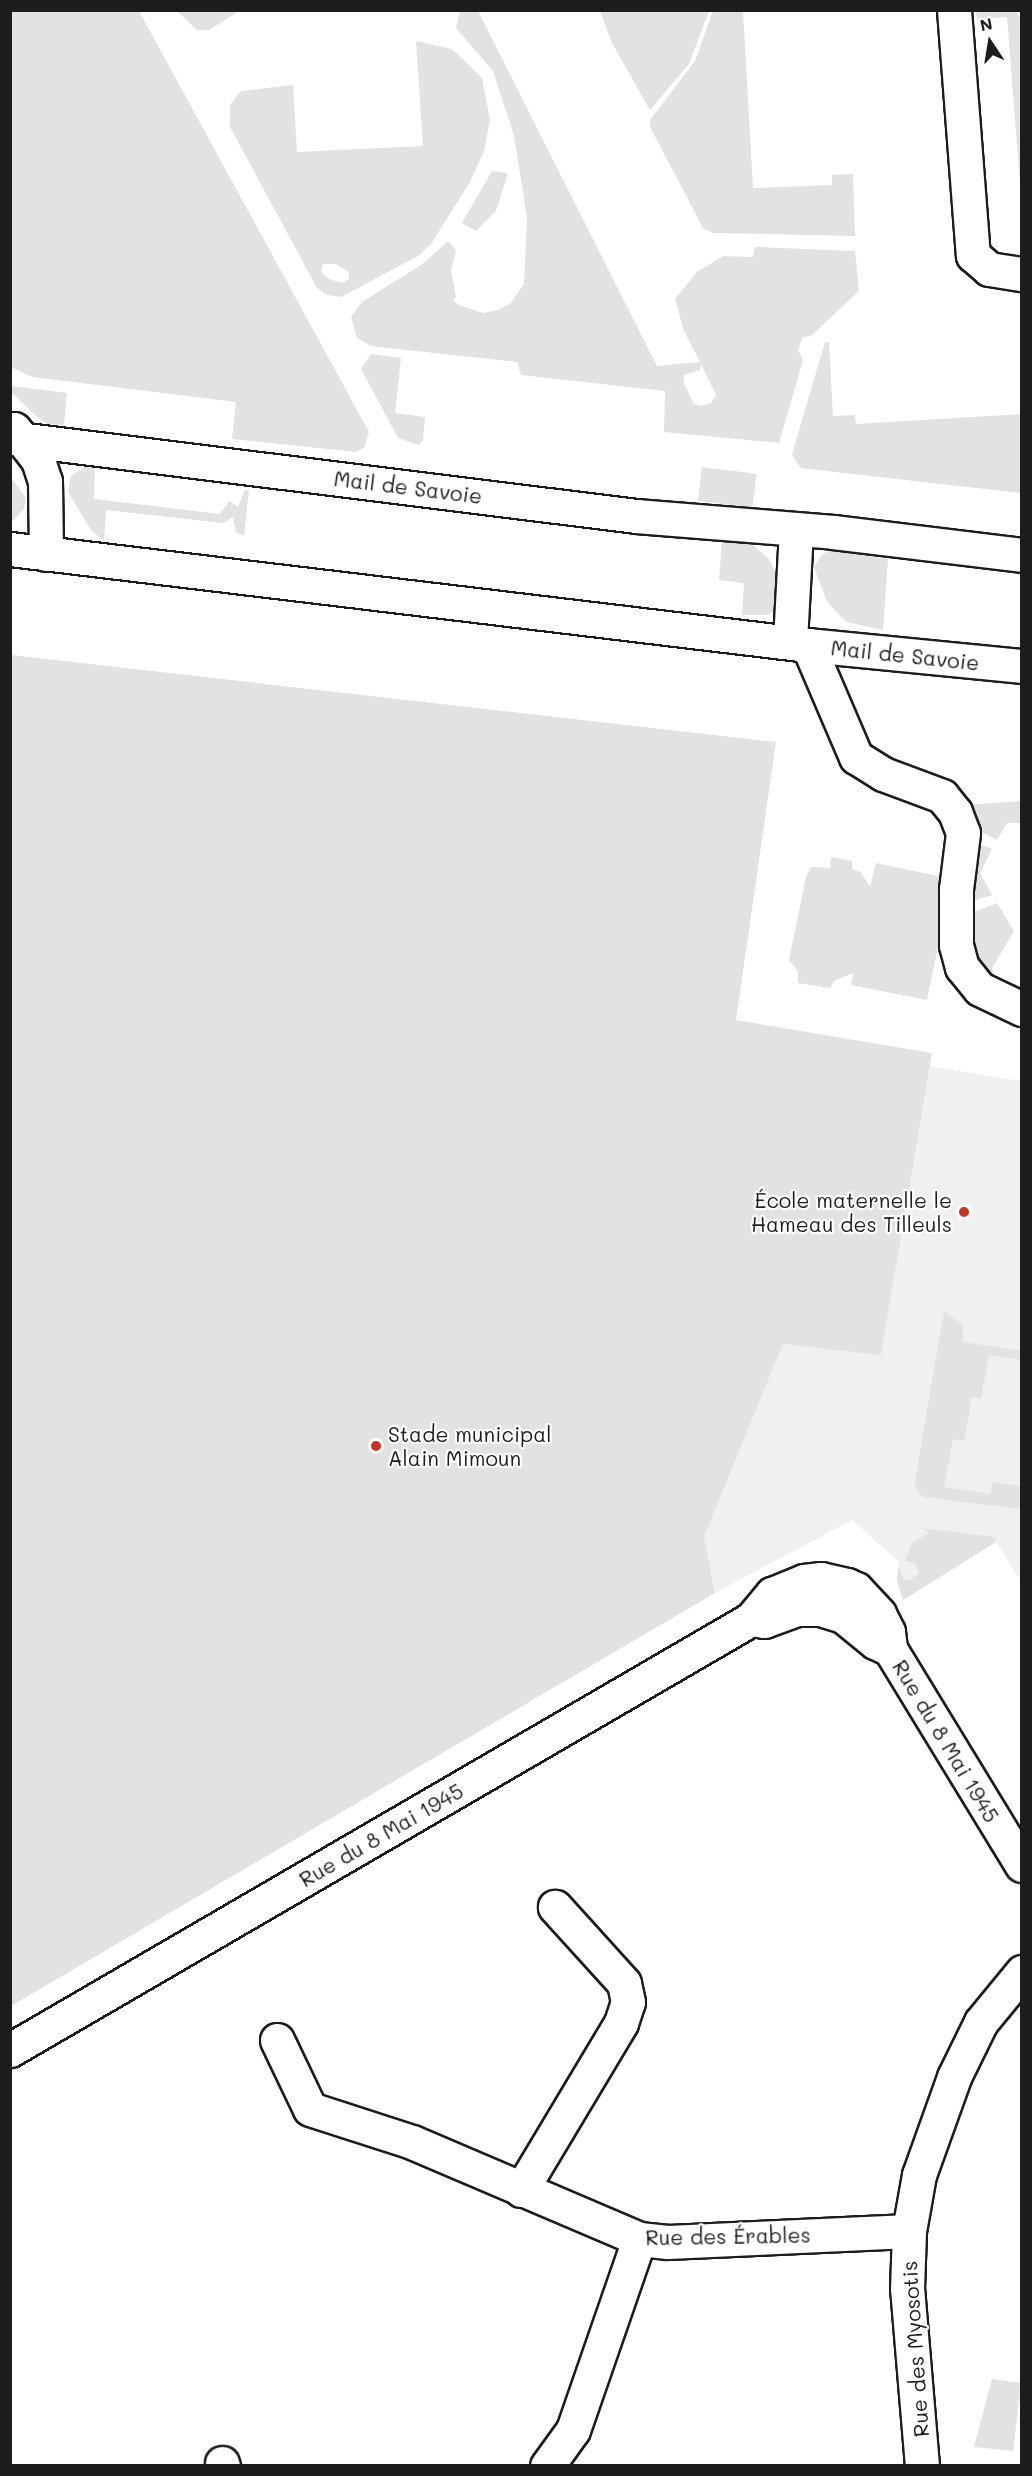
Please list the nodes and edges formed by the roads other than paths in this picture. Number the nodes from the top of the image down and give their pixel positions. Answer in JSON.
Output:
{"nodes":[{"id":1,"x":954,"y":10,"type":"edge"},
{"id":2,"x":1022,"y":274,"type":"edge"},
{"id":3,"x":14,"y":433,"type":"edge"},
{"id":4,"x":796,"y":529,"type":"junction"},
{"id":5,"x":10,"y":549,"type":"edge"},
{"id":6,"x":46,"y":554,"type":"junction"},
{"id":7,"x":1022,"y":555,"type":"edge"},
{"id":8,"x":799,"y":643,"type":"junction"},
{"id":9,"x":1022,"y":666,"type":"edge"},
{"id":10,"x":1022,"y":1009,"type":"edge"},
{"id":11,"x":1022,"y":1865,"type":"edge"},
{"id":12,"x":555,"y":1907,"type":"dead end"},
{"id":13,"x":1022,"y":1971,"type":"edge"},
{"id":14,"x":278,"y":2040,"type":"dead end"},
{"id":15,"x":10,"y":2050,"type":"edge"},
{"id":16,"x":521,"y":2190,"type":"junction"},
{"id":17,"x":909,"y":2231,"type":"junction"},
{"id":18,"x":639,"y":2239,"type":"junction"},
{"id":19,"x":548,"y":2466,"type":"edge"},
{"id":20,"x":922,"y":2466,"type":"edge"}],
"edges":[{"from":1,"to":2,"type":"street"},
{"from":3,"to":4,"type":"street","name":"Mail de Savoie"},
{"from":3,"to":6,"type":"street","name":"Mail de Savoie"},
{"from":4,"to":7,"type":"street","name":"Mail de Savoie"},
{"from":4,"to":8,"type":"street"},
{"from":5,"to":6,"type":"street","name":"Mail de Savoie"},
{"from":6,"to":8,"type":"street","name":"Mail de Savoie"},
{"from":8,"to":9,"type":"street","name":"Mail de Savoie"},
{"from":8,"to":10,"type":"street"},
{"from":11,"to":15,"type":"street","name":"Rue du 8 Mai 1945"},
{"from":12,"to":16,"type":"street"},
{"from":13,"to":17,"type":"street","name":"Rue des Myosotis"},
{"from":14,"to":16,"type":"street","name":"Rue des Érables"},
{"from":16,"to":18,"type":"street","name":"Rue des Érables"},
{"from":17,"to":18,"type":"street","name":"Rue des Érables"},
{"from":17,"to":20,"type":"street","name":"Rue des Myosotis"},
{"from":18,"to":19,"type":"street"}]}
